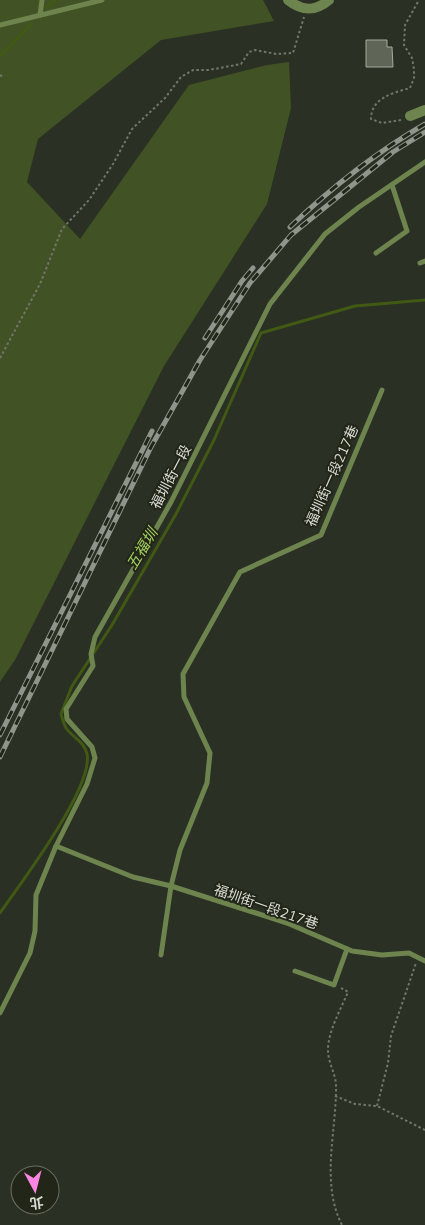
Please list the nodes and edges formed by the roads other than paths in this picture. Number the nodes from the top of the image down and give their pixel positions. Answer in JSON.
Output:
{"nodes":[{"id":1,"x":42,"y":0,"type":"edge"},
{"id":2,"x":102,"y":0,"type":"edge"},
{"id":3,"x":288,"y":0,"type":"edge"},
{"id":4,"x":329,"y":0,"type":"edge"},
{"id":5,"x":40,"y":15,"type":"junction"},
{"id":6,"x":0,"y":25,"type":"edge"},
{"id":7,"x":425,"y":110,"type":"edge"},
{"id":8,"x":410,"y":116,"type":"road end"},
{"id":9,"x":425,"y":162,"type":"edge"},
{"id":10,"x":392,"y":185,"type":"junction"},
{"id":11,"x":376,"y":253,"type":"dead end"},
{"id":12,"x":382,"y":390,"type":"dead end"},
{"id":13,"x":56,"y":846,"type":"junction"},
{"id":14,"x":171,"y":886,"type":"junction"},
{"id":15,"x":350,"y":950,"type":"junction"},
{"id":16,"x":161,"y":955,"type":"dead end"},
{"id":17,"x":425,"y":961,"type":"edge"},
{"id":18,"x":295,"y":971,"type":"dead end"},
{"id":19,"x":0,"y":1013,"type":"edge"}],
"edges":[{"from":1,"to":5,"type":"lane"},
{"from":2,"to":5,"type":"lane"},
{"from":3,"to":4,"type":"street"},
{"from":5,"to":6,"type":"lane"},
{"from":7,"to":8,"type":"street"},
{"from":9,"to":10,"type":"lane","name":"福圳街一段"},
{"from":10,"to":11,"type":"lane"},
{"from":10,"to":13,"type":"lane","name":"福圳街一段"},
{"from":12,"to":14,"type":"lane","name":"福圳街一段217巷"},
{"from":13,"to":14,"type":"lane","name":"福圳街一段217巷"},
{"from":13,"to":19,"type":"lane","name":"福圳街一段"},
{"from":14,"to":15,"type":"lane","name":"福圳街一段217巷"},
{"from":14,"to":16,"type":"lane","name":"福圳街一段217巷"},
{"from":15,"to":17,"type":"lane","name":"福圳街一段217巷"},
{"from":15,"to":18,"type":"lane"}]}
